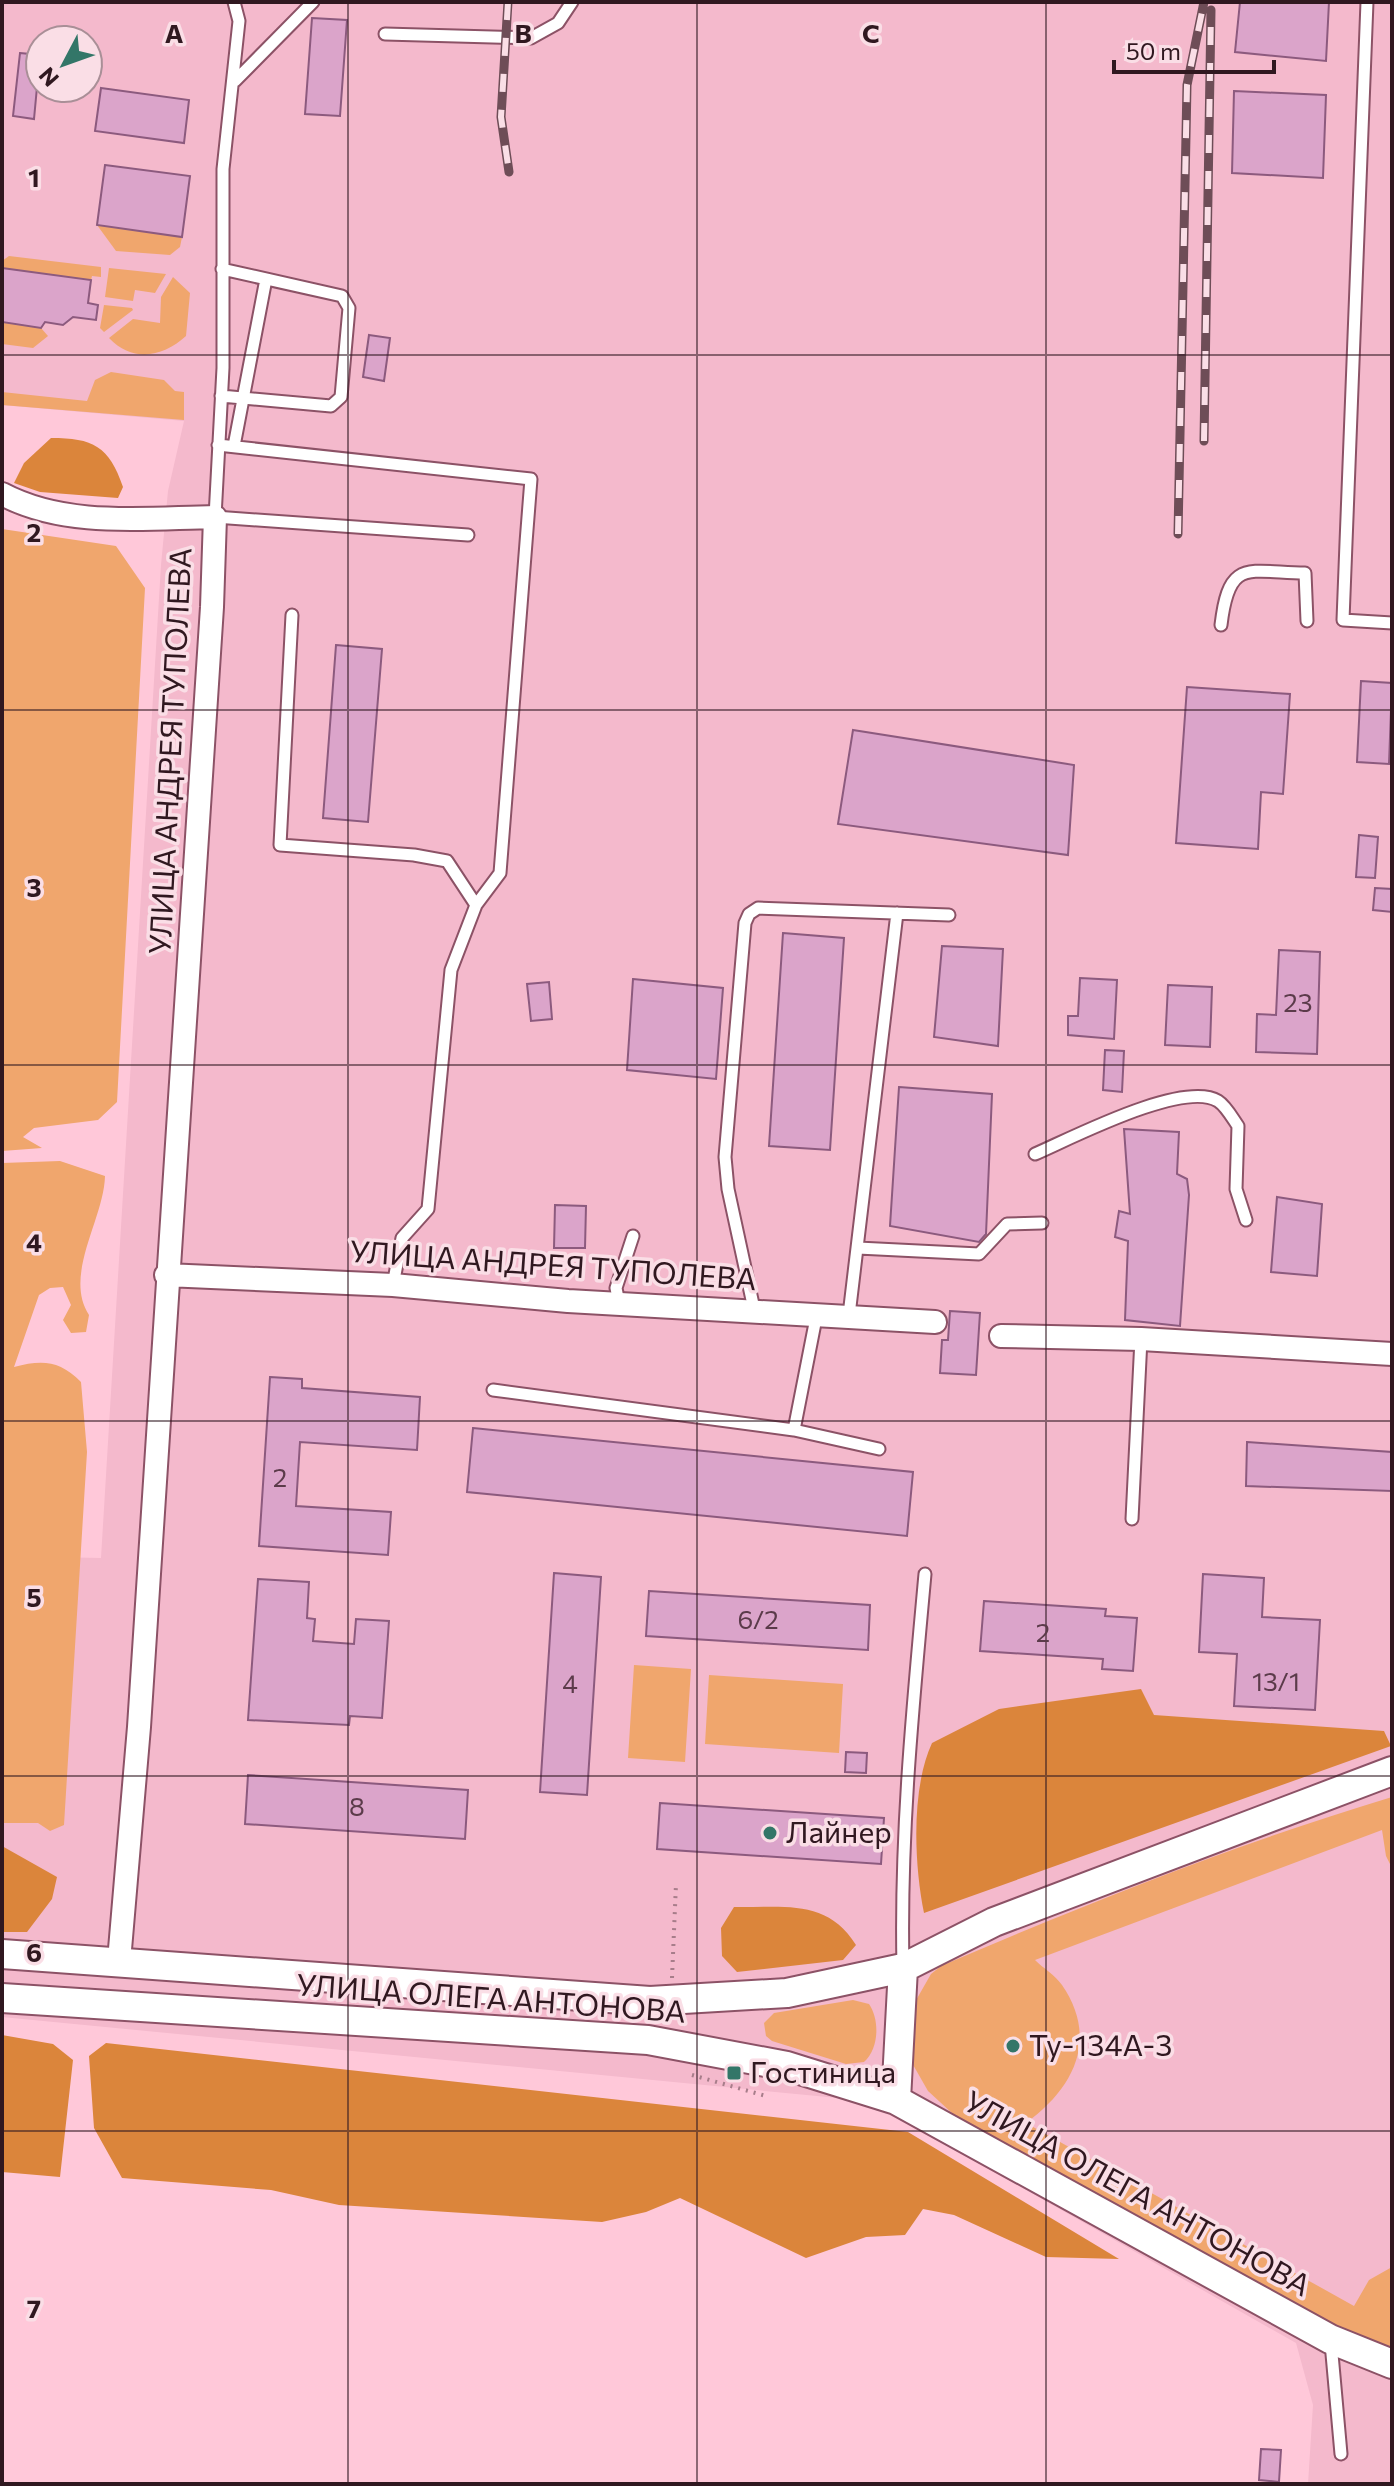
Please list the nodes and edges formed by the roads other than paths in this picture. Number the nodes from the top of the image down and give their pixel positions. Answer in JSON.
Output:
{"nodes":[{"id":1,"x":234,"y":2,"type":"edge"},
{"id":2,"x":313,"y":2,"type":"edge"},
{"id":3,"x":572,"y":2,"type":"edge"},
{"id":4,"x":1367,"y":2,"type":"edge"},
{"id":5,"x":385,"y":34,"type":"dead end"},
{"id":6,"x":234,"y":82,"type":"junction"},
{"id":7,"x":222,"y":269,"type":"junction"},
{"id":8,"x":266,"y":279,"type":"junction"},
{"id":9,"x":221,"y":396,"type":"junction"},
{"id":10,"x":243,"y":398,"type":"junction"},
{"id":11,"x":218,"y":445,"type":"junction"},
{"id":12,"x":234,"y":446,"type":"junction"},
{"id":13,"x":2,"y":494,"type":"edge"},
{"id":14,"x":215,"y":517,"type":"junction"},
{"id":15,"x":468,"y":535,"type":"dead end"},
{"id":16,"x":292,"y":615,"type":"dead end"},
{"id":17,"x":1307,"y":621,"type":"dead end"},
{"id":18,"x":1392,"y":623,"type":"edge"},
{"id":19,"x":1221,"y":625,"type":"dead end"},
{"id":20,"x":476,"y":905,"type":"junction"},
{"id":21,"x":897,"y":913,"type":"junction"},
{"id":22,"x":949,"y":915,"type":"dead end"},
{"id":23,"x":1035,"y":1154,"type":"dead end"},
{"id":24,"x":1246,"y":1220,"type":"dead end"},
{"id":25,"x":1042,"y":1223,"type":"dead end"},
{"id":26,"x":633,"y":1236,"type":"dead end"},
{"id":27,"x":858,"y":1248,"type":"junction"},
{"id":28,"x":166,"y":1275,"type":"junction"},
{"id":29,"x":393,"y":1285,"type":"junction"},
{"id":30,"x":619,"y":1303,"type":"junction"},
{"id":31,"x":754,"y":1309,"type":"junction"},
{"id":32,"x":817,"y":1313,"type":"junction"},
{"id":33,"x":849,"y":1315,"type":"junction"},
{"id":34,"x":935,"y":1322,"type":"dead end"},
{"id":35,"x":1001,"y":1336,"type":"dead end"},
{"id":36,"x":1141,"y":1339,"type":"junction"},
{"id":37,"x":1392,"y":1354,"type":"edge"},
{"id":38,"x":493,"y":1390,"type":"dead end"},
{"id":39,"x":794,"y":1430,"type":"junction"},
{"id":40,"x":879,"y":1449,"type":"dead end"},
{"id":41,"x":1132,"y":1519,"type":"dead end"},
{"id":42,"x":925,"y":1574,"type":"dead end"},
{"id":43,"x":1392,"y":1771,"type":"edge"},
{"id":44,"x":2,"y":1954,"type":"edge"},
{"id":45,"x":119,"y":1961,"type":"junction"},
{"id":46,"x":903,"y":1968,"type":"junction"},
{"id":47,"x":2,"y":1998,"type":"edge"},
{"id":48,"x":896,"y":2100,"type":"junction"},
{"id":49,"x":1330,"y":2339,"type":"junction"},
{"id":50,"x":1392,"y":2364,"type":"edge"},
{"id":51,"x":1341,"y":2454,"type":"dead end"}],
"edges":[{"from":1,"to":6,"type":"lane"},
{"from":2,"to":6,"type":"lane"},
{"from":3,"to":5,"type":"lane"},
{"from":4,"to":18,"type":"lane"},
{"from":6,"to":7,"type":"lane"},
{"from":7,"to":8,"type":"lane"},
{"from":7,"to":9,"type":"lane"},
{"from":8,"to":10,"type":"lane"},
{"from":8,"to":10,"type":"lane"},
{"from":9,"to":10,"type":"lane"},
{"from":9,"to":11,"type":"lane"},
{"from":10,"to":12,"type":"lane"},
{"from":11,"to":12,"type":"lane"},
{"from":11,"to":14,"type":"lane"},
{"from":12,"to":20,"type":"lane"},
{"from":13,"to":14,"type":"street"},
{"from":14,"to":15,"type":"lane"},
{"from":14,"to":28,"type":"street","name":"УЛИЦА АНДРЕЯ ТУПОЛЕВА"},
{"from":16,"to":20,"type":"lane"},
{"from":17,"to":19,"type":"lane"},
{"from":20,"to":29,"type":"lane"},
{"from":21,"to":22,"type":"lane"},
{"from":21,"to":27,"type":"lane"},
{"from":21,"to":31,"type":"lane"},
{"from":23,"to":24,"type":"lane"},
{"from":25,"to":27,"type":"lane"},
{"from":26,"to":30,"type":"lane"},
{"from":27,"to":33,"type":"lane"},
{"from":28,"to":29,"type":"street","name":"УЛИЦА АНДРЕЯ ТУПОЛЕВА"},
{"from":28,"to":45,"type":"street","name":"УЛИЦА АНДРЕЯ ТУПОЛЕВА"},
{"from":29,"to":30,"type":"street","name":"УЛИЦА АНДРЕЯ ТУПОЛЕВА"},
{"from":30,"to":31,"type":"street","name":"УЛИЦА АНДРЕЯ ТУПОЛЕВА"},
{"from":31,"to":32,"type":"street","name":"УЛИЦА АНДРЕЯ ТУПОЛЕВА"},
{"from":32,"to":33,"type":"street","name":"УЛИЦА АНДРЕЯ ТУПОЛЕВА"},
{"from":32,"to":39,"type":"lane"},
{"from":33,"to":34,"type":"street","name":"УЛИЦА АНДРЕЯ ТУПОЛЕВА"},
{"from":35,"to":36,"type":"street"},
{"from":36,"to":37,"type":"street"},
{"from":36,"to":41,"type":"lane"},
{"from":38,"to":39,"type":"lane"},
{"from":39,"to":40,"type":"lane"},
{"from":42,"to":46,"type":"lane"},
{"from":43,"to":46,"type":"street","name":"УЛИЦА ОЛЕГА АНТОНОВА"},
{"from":44,"to":45,"type":"street","name":"УЛИЦА ОЛЕГА АНТОНОВА"},
{"from":45,"to":46,"type":"street","name":"УЛИЦА ОЛЕГА АНТОНОВА"},
{"from":46,"to":48,"type":"street"},
{"from":47,"to":48,"type":"street","name":"УЛИЦА ОЛЕГА АНТОНОВА"},
{"from":48,"to":49,"type":"street","name":"УЛИЦА ОЛЕГА АНТОНОВА"},
{"from":49,"to":50,"type":"street","name":"УЛИЦА ОЛЕГА АНТОНОВА"},
{"from":49,"to":51,"type":"lane"}]}
